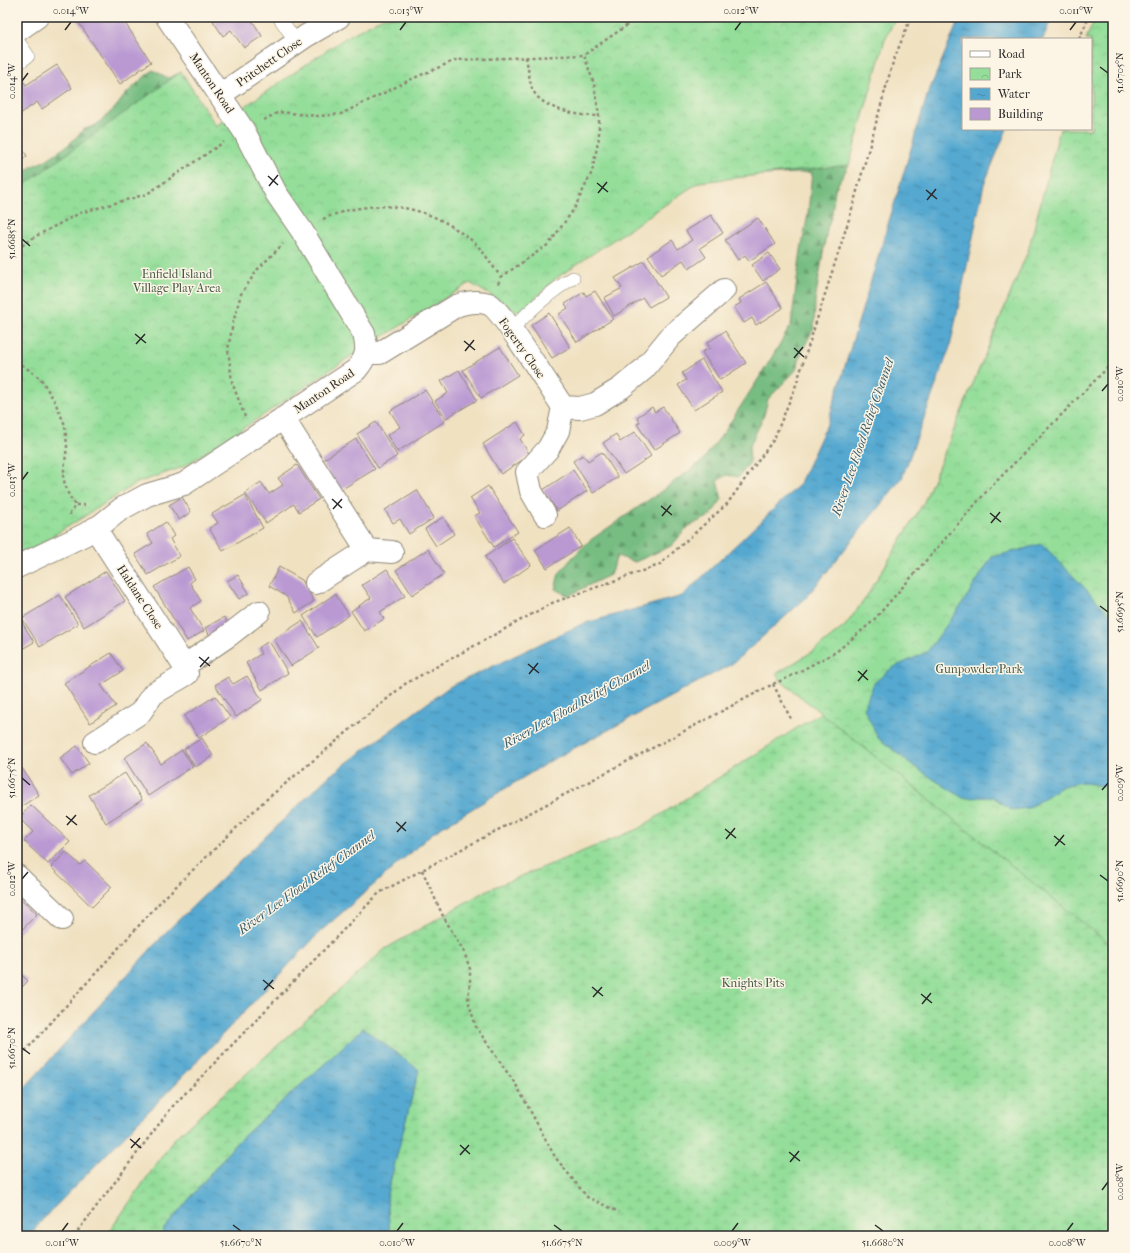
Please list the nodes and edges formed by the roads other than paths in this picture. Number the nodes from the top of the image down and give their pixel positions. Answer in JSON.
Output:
{"nodes":[{"id":1,"x":38,"y":17,"type":"edge"},
{"id":2,"x":167,"y":17,"type":"edge"},
{"id":3,"x":279,"y":17,"type":"edge"},
{"id":4,"x":339,"y":17,"type":"edge"},
{"id":5,"x":17,"y":31,"type":"edge"},
{"id":6,"x":17,"y":40,"type":"edge"},
{"id":7,"x":297,"y":42,"type":"junction"},
{"id":8,"x":17,"y":64,"type":"edge"},
{"id":9,"x":220,"y":96,"type":"junction"},
{"id":10,"x":573,"y":278,"type":"dead end"},
{"id":11,"x":724,"y":290,"type":"dead end"},
{"id":12,"x":511,"y":330,"type":"junction"},
{"id":13,"x":366,"y":353,"type":"junction"},
{"id":14,"x":563,"y":407,"type":"junction"},
{"id":15,"x":283,"y":418,"type":"junction"},
{"id":16,"x":545,"y":515,"type":"dead end"},
{"id":17,"x":95,"y":528,"type":"junction"},
{"id":18,"x":367,"y":550,"type":"junction"},
{"id":19,"x":392,"y":552,"type":"dead end"},
{"id":20,"x":17,"y":567,"type":"edge"},
{"id":21,"x":316,"y":583,"type":"dead end"},
{"id":22,"x":259,"y":612,"type":"dead end"},
{"id":23,"x":184,"y":666,"type":"junction"},
{"id":24,"x":95,"y":742,"type":"dead end"},
{"id":25,"x":17,"y":876,"type":"edge"},
{"id":26,"x":62,"y":919,"type":"dead end"}],
"edges":[{"from":1,"to":5,"type":"street"},
{"from":2,"to":9,"type":"street","name":"Manton Road"},
{"from":3,"to":7,"type":"lane"},
{"from":4,"to":7,"type":"street","name":"Pritchett Close"},
{"from":6,"to":8,"type":"lane"},
{"from":7,"to":9,"type":"street","name":"Pritchett Close"},
{"from":9,"to":13,"type":"street","name":"Manton Road"},
{"from":10,"to":12,"type":"lane"},
{"from":11,"to":14,"type":"street"},
{"from":12,"to":13,"type":"street","name":"Fogerty Close"},
{"from":12,"to":14,"type":"street","name":"Fogerty Close"},
{"from":13,"to":15,"type":"street","name":"Manton Road"},
{"from":14,"to":16,"type":"street"},
{"from":15,"to":17,"type":"street","name":"Manton Road"},
{"from":15,"to":18,"type":"street"},
{"from":17,"to":20,"type":"street","name":"Manton Road"},
{"from":17,"to":23,"type":"street","name":"Haldane Close"},
{"from":18,"to":19,"type":"street"},
{"from":18,"to":21,"type":"street"},
{"from":22,"to":23,"type":"street"},
{"from":23,"to":24,"type":"street"},
{"from":25,"to":26,"type":"street"}]}
